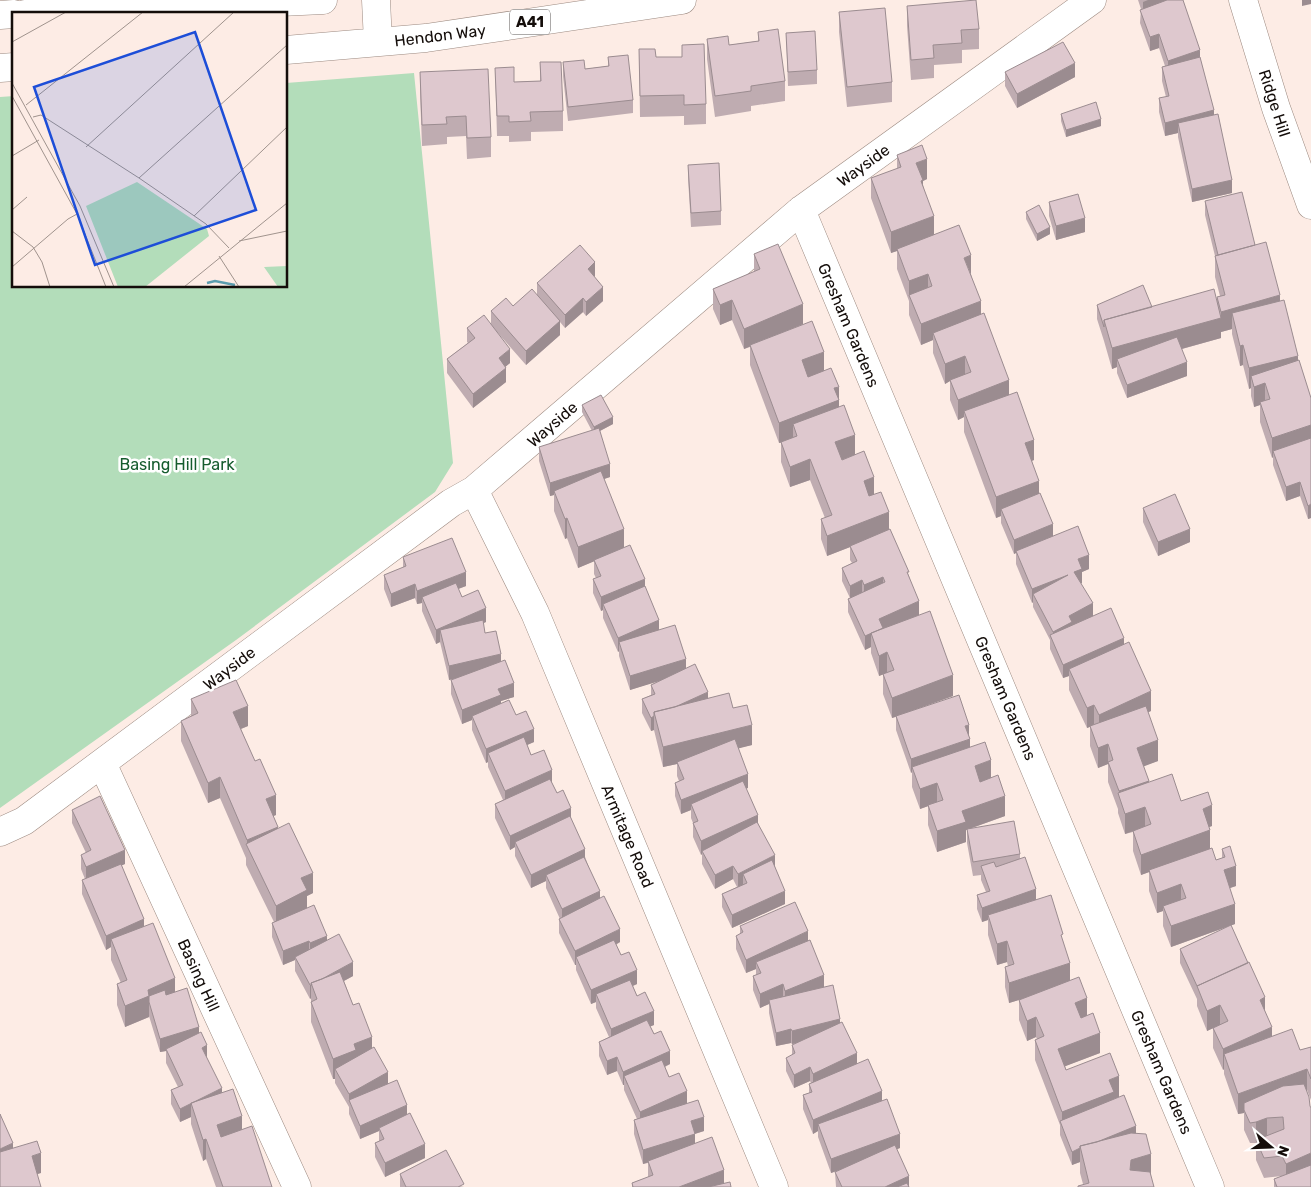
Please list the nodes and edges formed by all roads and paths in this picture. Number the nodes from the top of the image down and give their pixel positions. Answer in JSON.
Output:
{"nodes":[{"id":1,"x":323,"y":0,"type":"edge"},
{"id":2,"x":376,"y":0,"type":"edge"},
{"id":3,"x":682,"y":0,"type":"edge"},
{"id":4,"x":1092,"y":0,"type":"edge"},
{"id":5,"x":1243,"y":0,"type":"edge"},
{"id":6,"x":68,"y":12,"type":"edge"},
{"id":7,"x":378,"y":42,"type":"junction"},
{"id":8,"x":288,"y":50,"type":"edge"},
{"id":9,"x":1311,"y":205,"type":"edge"},
{"id":10,"x":801,"y":210,"type":"junction"},
{"id":11,"x":474,"y":490,"type":"junction"},
{"id":12,"x":102,"y":763,"type":"junction"},
{"id":13,"x":0,"y":832,"type":"edge"},
{"id":14,"x":297,"y":1187,"type":"edge"},
{"id":15,"x":774,"y":1187,"type":"edge"},
{"id":16,"x":1210,"y":1187,"type":"edge"}],
"edges":[{"from":1,"to":6,"type":"main road"},
{"from":2,"to":7,"type":"main road"},
{"from":3,"to":7,"type":"main road","name":"Hendon Way","number":"A41"},
{"from":4,"to":10,"type":"main road","name":"Wayside"},
{"from":5,"to":9,"type":"main road","name":"Ridge Hill"},
{"from":7,"to":8,"type":"main road","name":"Hendon Way","number":"A41"},
{"from":10,"to":11,"type":"main road","name":"Wayside"},
{"from":10,"to":16,"type":"main road","name":"Gresham Gardens"},
{"from":11,"to":12,"type":"main road","name":"Wayside"},
{"from":11,"to":15,"type":"main road","name":"Armitage Road"},
{"from":12,"to":13,"type":"main road","name":"Wayside"},
{"from":12,"to":14,"type":"main road","name":"Basing Hill"}]}
